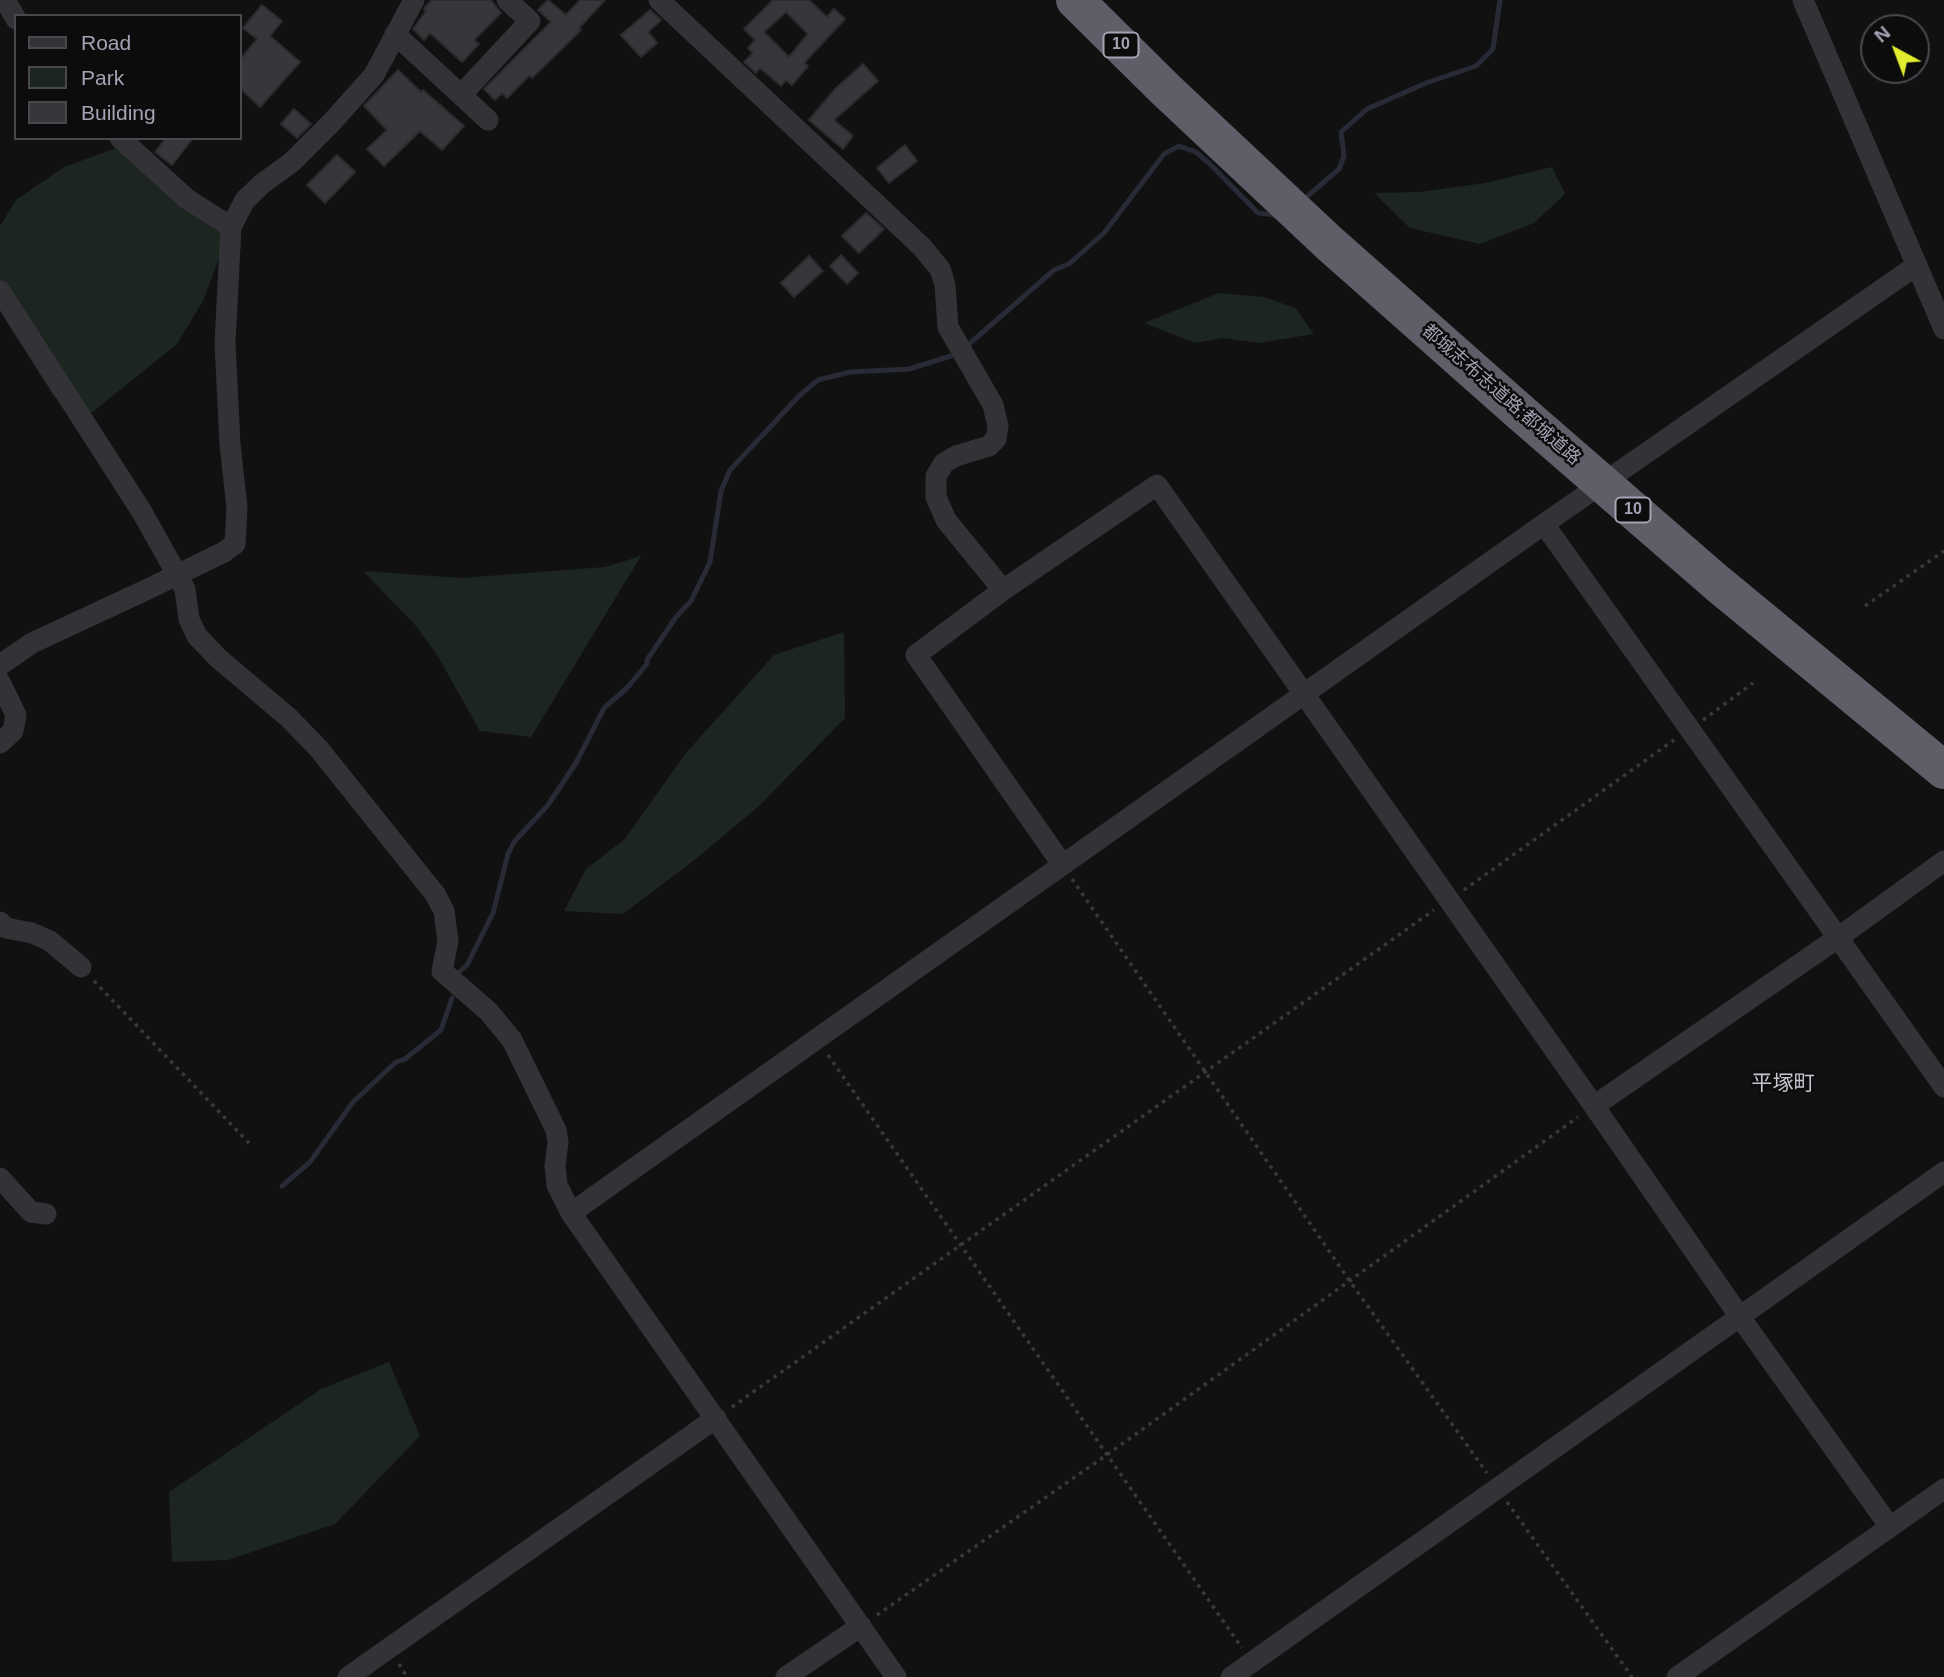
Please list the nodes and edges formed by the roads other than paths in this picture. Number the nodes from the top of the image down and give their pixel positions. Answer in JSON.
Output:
{"nodes":[{"id":1,"x":5,"y":0,"type":"edge"},
{"id":2,"x":507,"y":0,"type":"edge"},
{"id":3,"x":659,"y":0,"type":"edge"},
{"id":4,"x":1075,"y":0,"type":"edge"},
{"id":5,"x":1803,"y":0,"type":"edge"},
{"id":6,"x":413,"y":1,"type":"edge"},
{"id":7,"x":14,"y":16,"type":"edge"},
{"id":8,"x":395,"y":34,"type":"junction"},
{"id":9,"x":461,"y":95,"type":"junction"},
{"id":10,"x":488,"y":120,"type":"dead end"},
{"id":11,"x":122,"y":140,"type":"edge"},
{"id":12,"x":231,"y":227,"type":"junction"},
{"id":13,"x":1917,"y":265,"type":"junction"},
{"id":14,"x":0,"y":291,"type":"edge"},
{"id":15,"x":1944,"y":329,"type":"edge"},
{"id":16,"x":1544,"y":524,"type":"junction"},
{"id":17,"x":177,"y":574,"type":"junction"},
{"id":18,"x":1003,"y":590,"type":"junction"},
{"id":19,"x":0,"y":665,"type":"edge"},
{"id":20,"x":0,"y":682,"type":"edge"},
{"id":21,"x":1303,"y":693,"type":"junction"},
{"id":22,"x":0,"y":743,"type":"edge"},
{"id":23,"x":1944,"y":770,"type":"edge"},
{"id":24,"x":1944,"y":861,"type":"edge"},
{"id":25,"x":1062,"y":864,"type":"junction"},
{"id":26,"x":0,"y":922,"type":"edge"},
{"id":27,"x":1839,"y":937,"type":"junction"},
{"id":28,"x":81,"y":967,"type":"road end"},
{"id":29,"x":1944,"y":1087,"type":"edge"},
{"id":30,"x":1594,"y":1106,"type":"junction"},
{"id":31,"x":1944,"y":1172,"type":"edge"},
{"id":32,"x":0,"y":1178,"type":"edge"},
{"id":33,"x":571,"y":1213,"type":"junction"},
{"id":34,"x":46,"y":1214,"type":"dead end"},
{"id":35,"x":1740,"y":1317,"type":"junction"},
{"id":36,"x":716,"y":1418,"type":"junction"},
{"id":37,"x":1944,"y":1489,"type":"edge"},
{"id":38,"x":1890,"y":1527,"type":"junction"},
{"id":39,"x":861,"y":1626,"type":"junction"},
{"id":40,"x":1258,"y":1666,"type":"edge"},
{"id":41,"x":348,"y":1677,"type":"edge"},
{"id":42,"x":786,"y":1677,"type":"edge"},
{"id":43,"x":897,"y":1677,"type":"edge"},
{"id":44,"x":1231,"y":1677,"type":"edge"},
{"id":45,"x":1677,"y":1677,"type":"edge"}],
"edges":[{"from":1,"to":7,"type":"street"},
{"from":2,"to":9,"type":"street"},
{"from":3,"to":18,"type":"street"},
{"from":4,"to":23,"type":"highway","name":"都城志布志道路;都城道路","number":"10"},
{"from":5,"to":13,"type":"street"},
{"from":6,"to":8,"type":"street"},
{"from":8,"to":9,"type":"street"},
{"from":8,"to":12,"type":"street"},
{"from":9,"to":10,"type":"street"},
{"from":11,"to":12,"type":"street"},
{"from":12,"to":17,"type":"street"},
{"from":13,"to":15,"type":"street"},
{"from":13,"to":16,"type":"street"},
{"from":14,"to":17,"type":"street"},
{"from":16,"to":21,"type":"street"},
{"from":16,"to":27,"type":"street"},
{"from":17,"to":19,"type":"street"},
{"from":17,"to":33,"type":"street"},
{"from":18,"to":21,"type":"street"},
{"from":18,"to":25,"type":"street"},
{"from":20,"to":22,"type":"street"},
{"from":21,"to":25,"type":"street"},
{"from":21,"to":30,"type":"street"},
{"from":24,"to":27,"type":"street"},
{"from":25,"to":33,"type":"street"},
{"from":26,"to":28,"type":"street"},
{"from":27,"to":29,"type":"street"},
{"from":27,"to":30,"type":"street"},
{"from":30,"to":35,"type":"street"},
{"from":31,"to":35,"type":"street"},
{"from":32,"to":34,"type":"street"},
{"from":33,"to":36,"type":"street"},
{"from":35,"to":38,"type":"street"},
{"from":35,"to":40,"type":"street"},
{"from":36,"to":39,"type":"street"},
{"from":36,"to":41,"type":"street"},
{"from":37,"to":38,"type":"street"},
{"from":38,"to":45,"type":"street"},
{"from":39,"to":42,"type":"street"},
{"from":39,"to":43,"type":"street"},
{"from":40,"to":44,"type":"street"}]}
